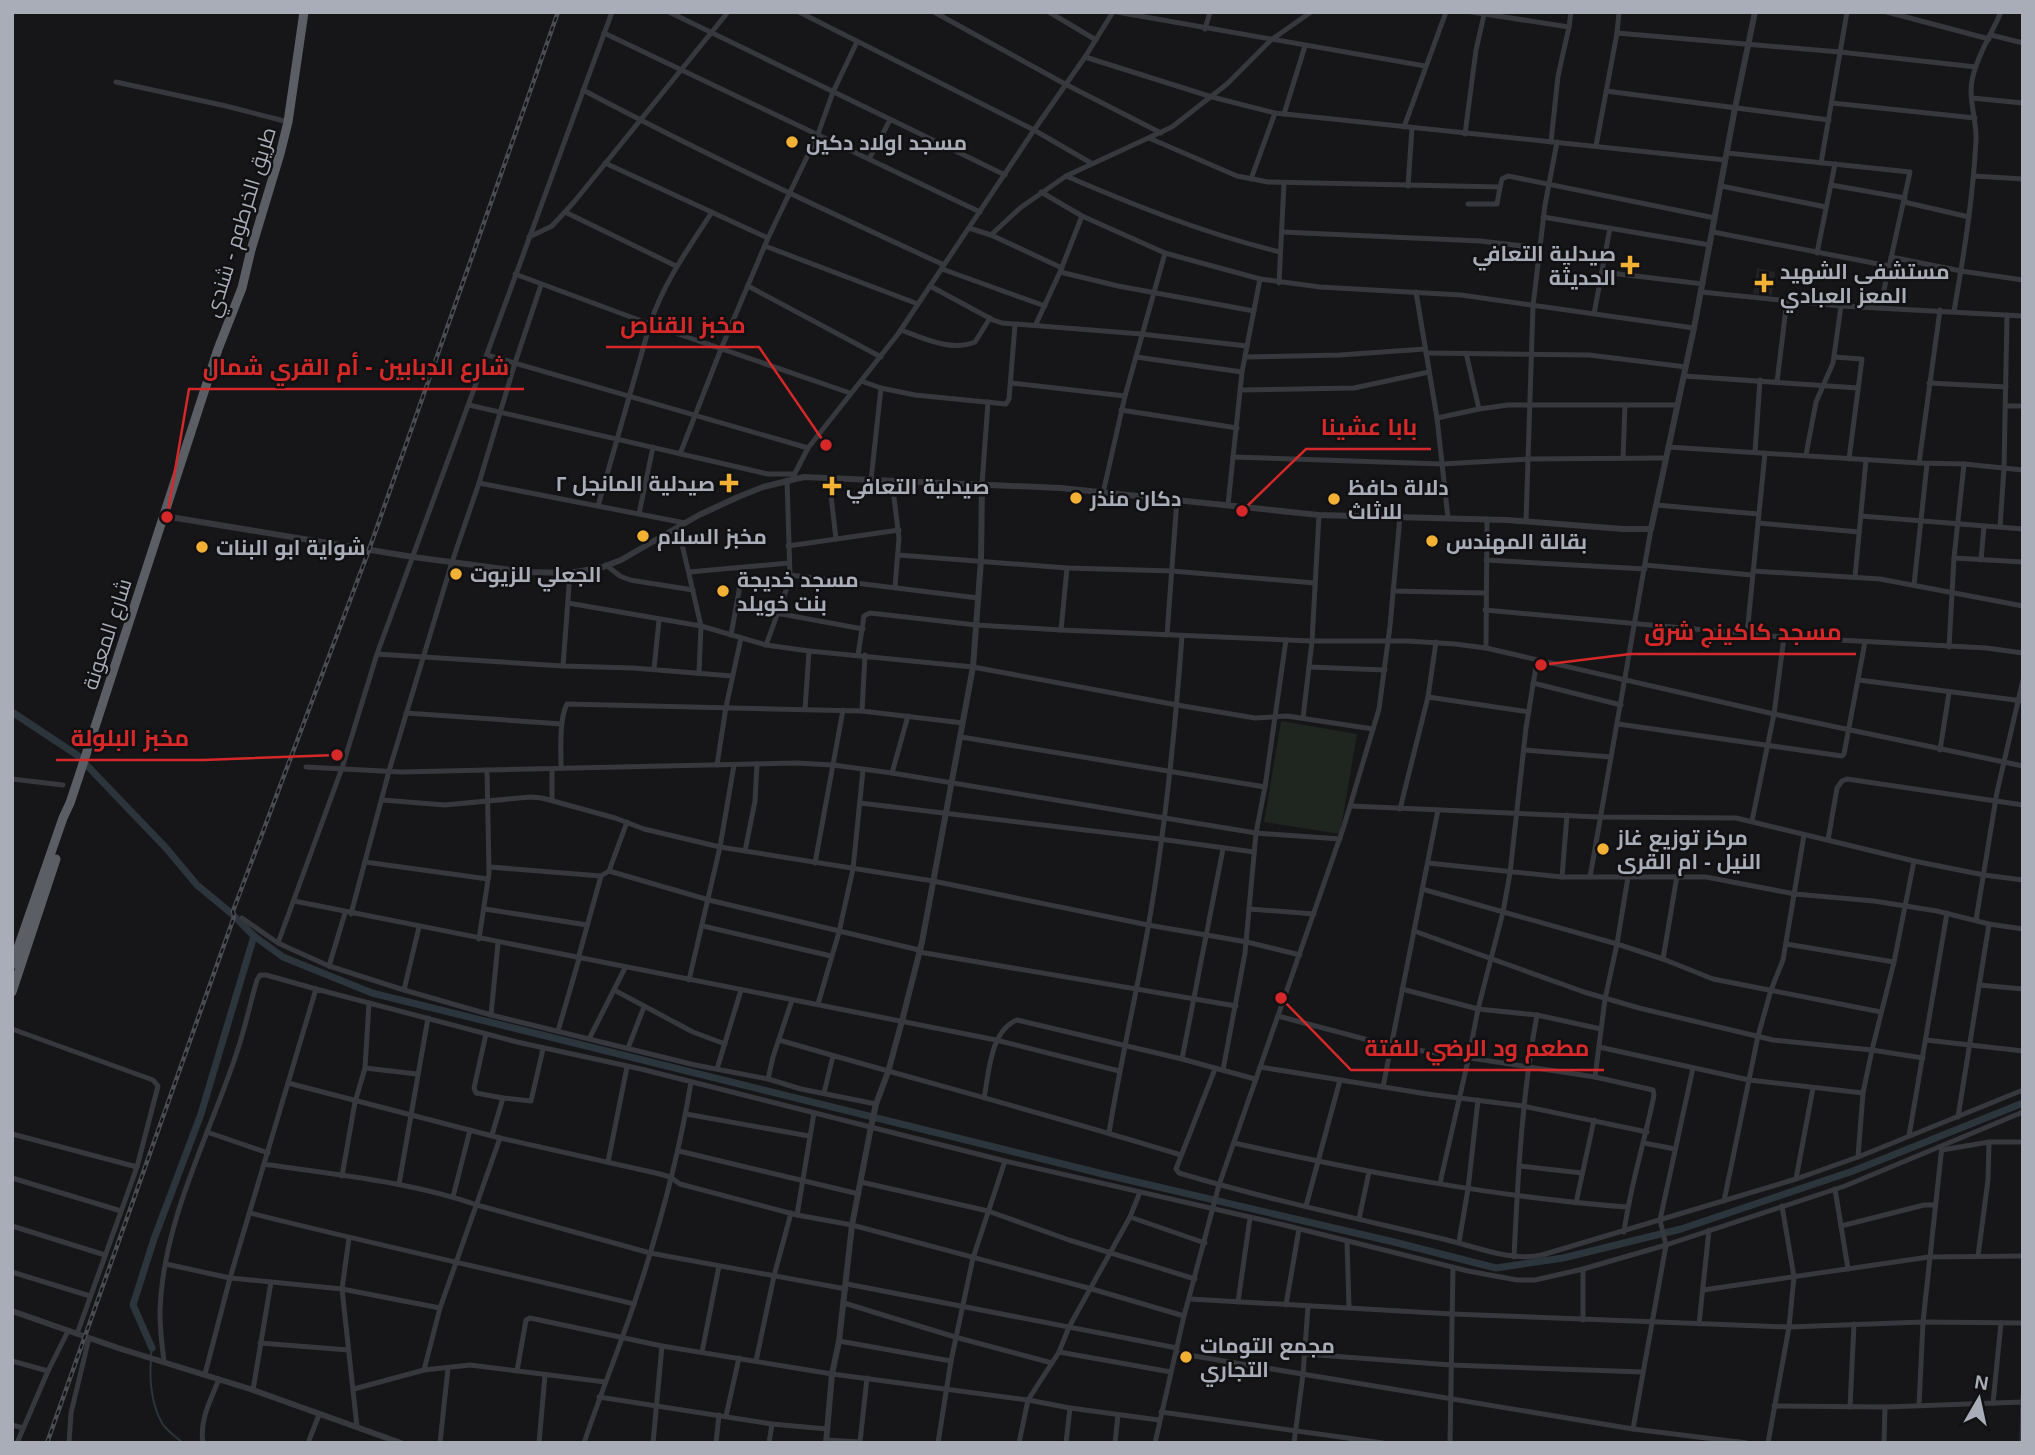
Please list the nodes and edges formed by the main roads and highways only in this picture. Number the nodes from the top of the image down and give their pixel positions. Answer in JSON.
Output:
{"nodes":[{"id":1,"x":304,"y":12,"type":"edge"},
{"id":2,"x":164,"y":516,"type":"joint"},
{"id":3,"x":70,"y":803,"type":"junction"},
{"id":4,"x":12,"y":965,"type":"edge"},
{"id":5,"x":12,"y":992,"type":"edge"}],
"edges":[{"from":1,"to":2,"type":"highway","name":"طريق الخرطوم - شندي"},
{"from":2,"to":3,"type":"highway","name":"شارع المعونة"},
{"from":3,"to":4,"type":"highway","name":"شارع المعونة"},
{"from":3,"to":5,"type":"highway","name":"شارع المعونة"}]}
